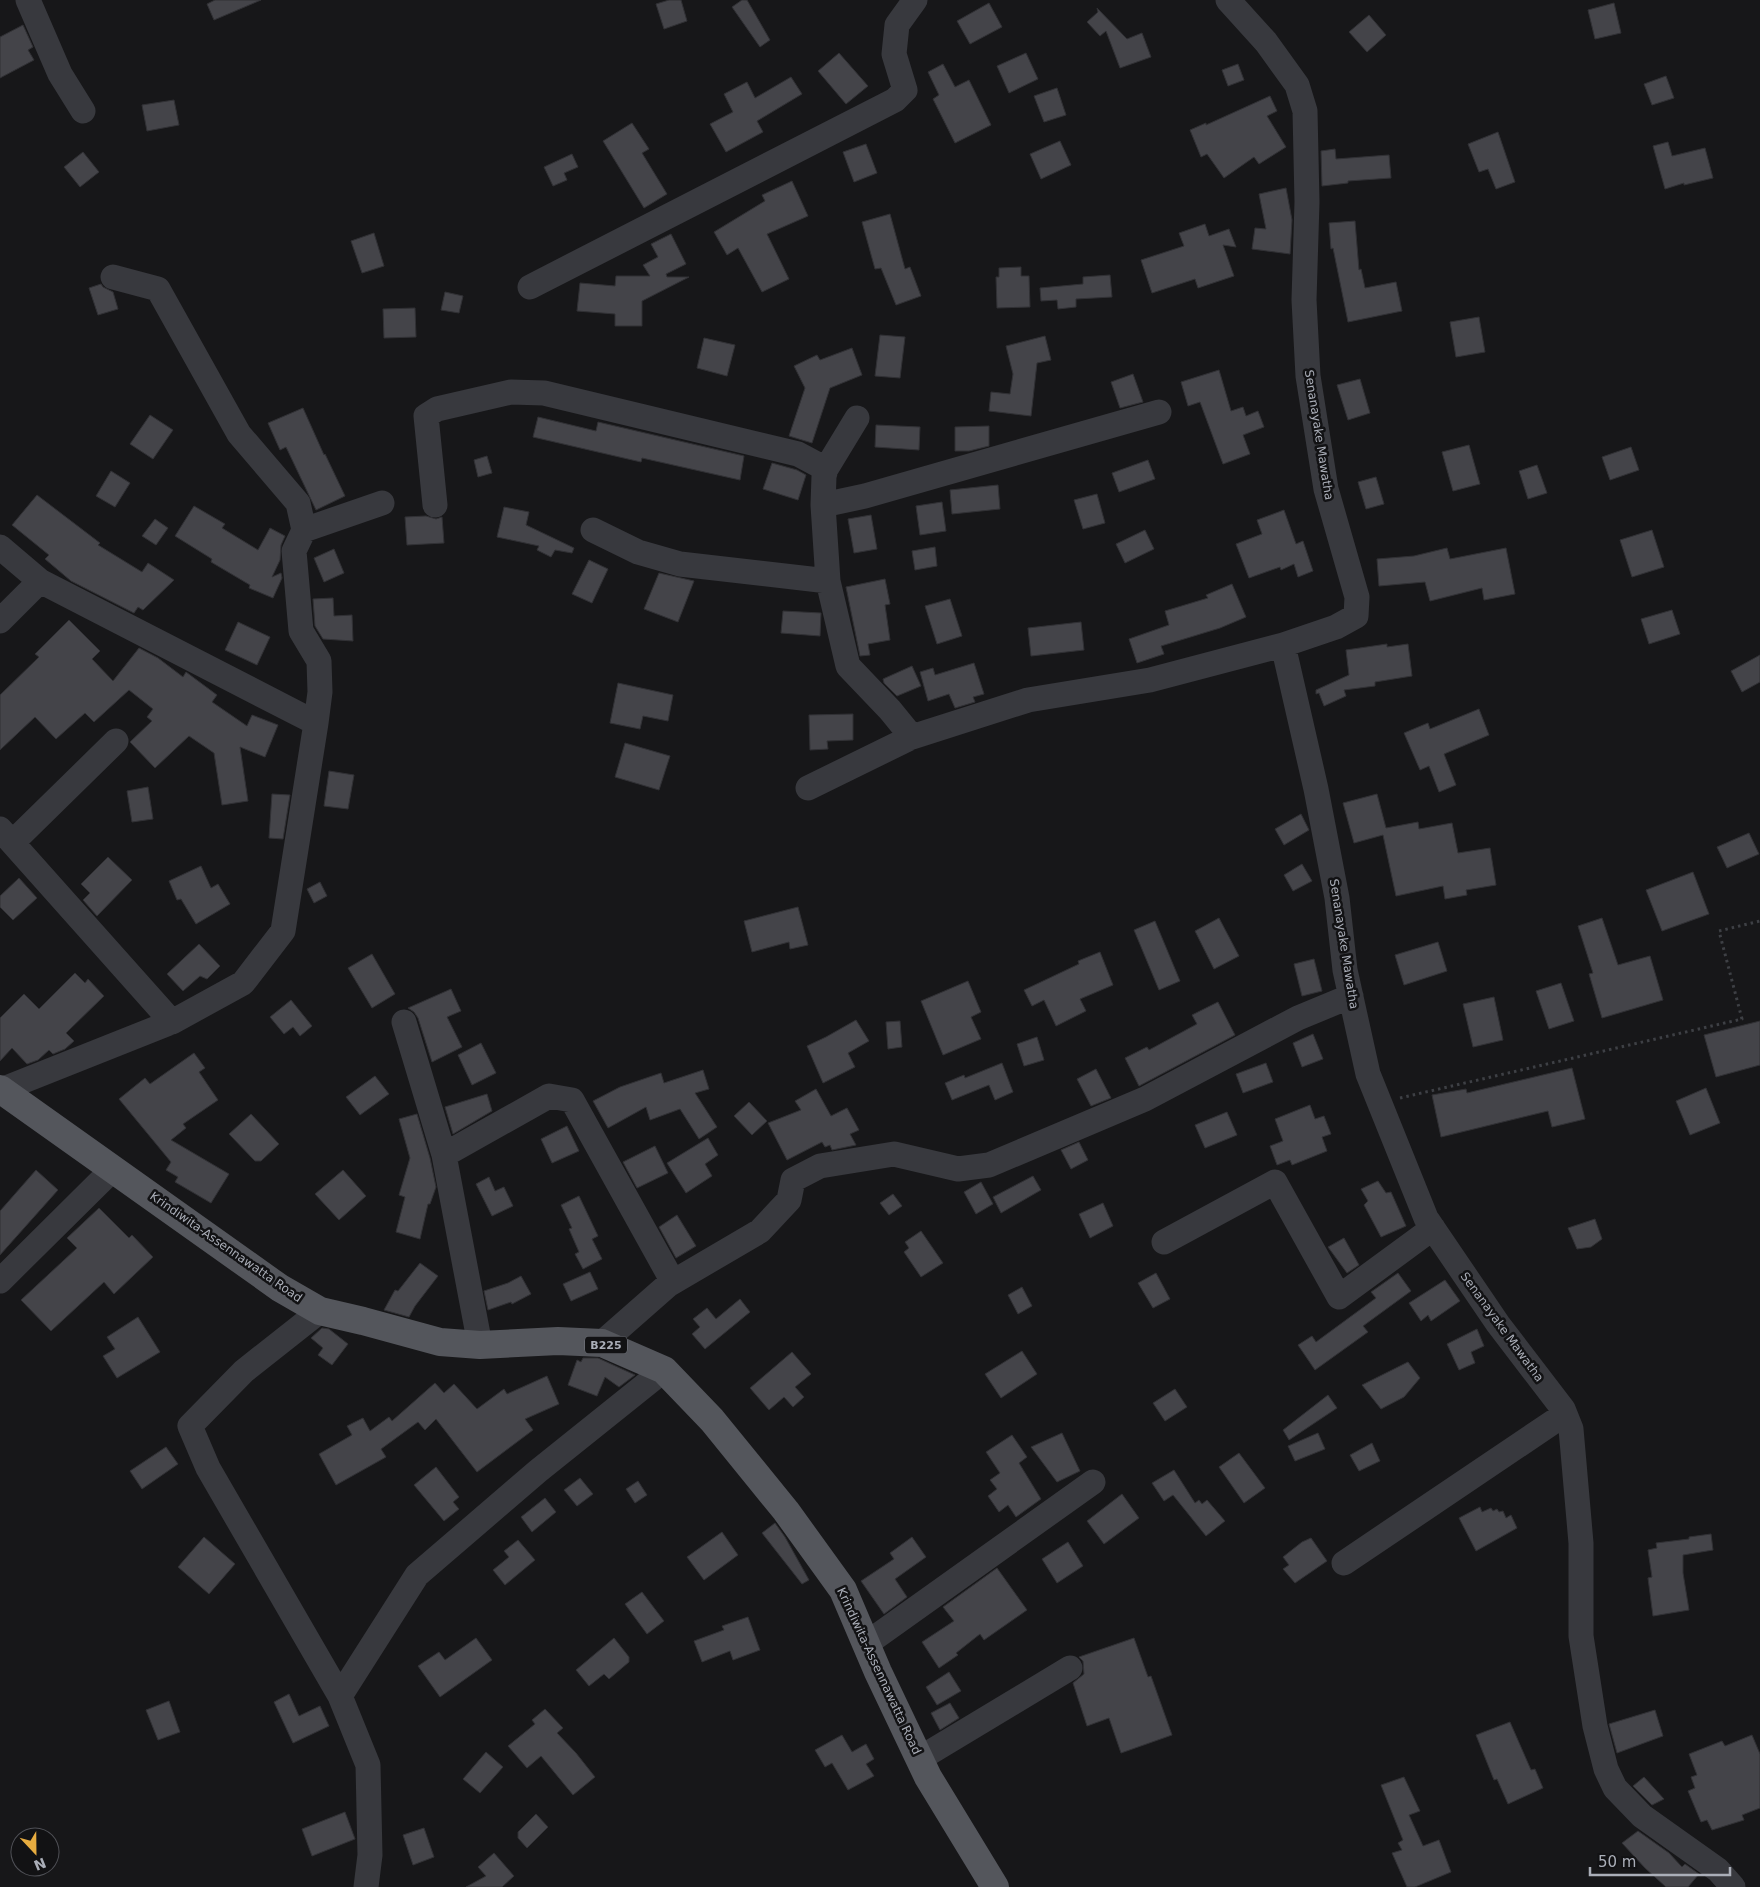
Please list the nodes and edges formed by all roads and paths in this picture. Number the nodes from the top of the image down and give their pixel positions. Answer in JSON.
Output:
{"nodes":[{"id":1,"x":28,"y":0,"type":"edge"},
{"id":2,"x":915,"y":0,"type":"edge"},
{"id":3,"x":1228,"y":0,"type":"edge"},
{"id":4,"x":83,"y":111,"type":"dead end"},
{"id":5,"x":114,"y":277,"type":"dead end"},
{"id":6,"x":530,"y":286,"type":"dead end"},
{"id":7,"x":1159,"y":412,"type":"dead end"},
{"id":8,"x":857,"y":418,"type":"dead end"},
{"id":9,"x":826,"y":469,"type":"junction"},
{"id":10,"x":382,"y":503,"type":"dead end"},
{"id":11,"x":435,"y":505,"type":"dead end"},
{"id":12,"x":824,"y":505,"type":"junction"},
{"id":13,"x":304,"y":530,"type":"junction"},
{"id":14,"x":592,"y":530,"type":"dead end"},
{"id":15,"x":0,"y":547,"type":"edge"},
{"id":16,"x":40,"y":581,"type":"junction"},
{"id":17,"x":828,"y":581,"type":"junction"},
{"id":18,"x":0,"y":620,"type":"edge"},
{"id":19,"x":1282,"y":646,"type":"junction"},
{"id":20,"x":316,"y":724,"type":"junction"},
{"id":21,"x":912,"y":737,"type":"junction"},
{"id":22,"x":116,"y":741,"type":"dead end"},
{"id":23,"x":808,"y":788,"type":"dead end"},
{"id":24,"x":6,"y":836,"type":"edge"},
{"id":25,"x":1760,"y":921,"type":"edge"},
{"id":26,"x":1351,"y":996,"type":"junction"},
{"id":27,"x":172,"y":1022,"type":"junction"},
{"id":28,"x":404,"y":1022,"type":"dead end"},
{"id":29,"x":1,"y":1089,"type":"edge"},
{"id":30,"x":1380,"y":1103,"type":"junction"},
{"id":31,"x":444,"y":1155,"type":"junction"},
{"id":32,"x":114,"y":1169,"type":"junction"},
{"id":33,"x":1432,"y":1228,"type":"junction"},
{"id":34,"x":1164,"y":1242,"type":"dead end"},
{"id":35,"x":0,"y":1281,"type":"edge"},
{"id":36,"x":673,"y":1282,"type":"junction"},
{"id":37,"x":320,"y":1312,"type":"junction"},
{"id":38,"x":602,"y":1343,"type":"junction"},
{"id":39,"x":480,"y":1345,"type":"junction"},
{"id":40,"x":664,"y":1370,"type":"junction"},
{"id":41,"x":1565,"y":1414,"type":"junction"},
{"id":42,"x":1093,"y":1482,"type":"dead end"},
{"id":43,"x":1344,"y":1563,"type":"dead end"},
{"id":44,"x":866,"y":1644,"type":"junction"},
{"id":45,"x":1070,"y":1668,"type":"dead end"},
{"id":46,"x":340,"y":1696,"type":"junction"},
{"id":47,"x":919,"y":1759,"type":"junction"},
{"id":48,"x":366,"y":1887,"type":"edge"},
{"id":49,"x":995,"y":1887,"type":"edge"},
{"id":50,"x":1733,"y":1887,"type":"edge"}],
"edges":[{"from":1,"to":4,"type":"street"},
{"from":2,"to":6,"type":"street"},
{"from":3,"to":19,"type":"street","name":"Senanayake Mawatha"},
{"from":5,"to":13,"type":"street"},
{"from":7,"to":12,"type":"street"},
{"from":8,"to":9,"type":"street"},
{"from":9,"to":11,"type":"street"},
{"from":9,"to":12,"type":"street"},
{"from":10,"to":13,"type":"street"},
{"from":12,"to":17,"type":"street"},
{"from":13,"to":20,"type":"street"},
{"from":14,"to":17,"type":"street"},
{"from":15,"to":16,"type":"street"},
{"from":16,"to":18,"type":"street"},
{"from":16,"to":20,"type":"street"},
{"from":17,"to":21,"type":"street"},
{"from":19,"to":21,"type":"street"},
{"from":19,"to":26,"type":"street","name":"Senanayake Mawatha"},
{"from":20,"to":27,"type":"street"},
{"from":21,"to":23,"type":"street"},
{"from":22,"to":24,"type":"street"},
{"from":24,"to":27,"type":"street"},
{"from":25,"to":30,"type":"path"},
{"from":26,"to":30,"type":"street","name":"Senanayake Mawatha"},
{"from":26,"to":36,"type":"street"},
{"from":27,"to":29,"type":"street"},
{"from":28,"to":31,"type":"street"},
{"from":29,"to":32,"type":"main road","name":"Krindiwita-Assennawatta Road","number":"B225"},
{"from":30,"to":33,"type":"street","name":"Senanayake Mawatha"},
{"from":31,"to":36,"type":"street"},
{"from":31,"to":39,"type":"street"},
{"from":32,"to":35,"type":"street"},
{"from":32,"to":37,"type":"main road","name":"Krindiwita-Assennawatta Road","number":"B225"},
{"from":33,"to":34,"type":"street"},
{"from":33,"to":41,"type":"street","name":"Senanayake Mawatha"},
{"from":36,"to":38,"type":"street"},
{"from":37,"to":39,"type":"main road","name":"Krindiwita-Assennawatta Road","number":"B225"},
{"from":37,"to":46,"type":"street"},
{"from":38,"to":39,"type":"main road","name":"Krindiwita-Assennawatta Road","number":"B225"},
{"from":38,"to":40,"type":"main road","name":"Krindiwita-Assennawatta Road","number":"B225"},
{"from":40,"to":44,"type":"main road","name":"Krindiwita-Assennawatta Road","number":"B225"},
{"from":40,"to":46,"type":"street"},
{"from":41,"to":43,"type":"street"},
{"from":41,"to":50,"type":"street","name":"Senanayake Mawatha"},
{"from":42,"to":44,"type":"street"},
{"from":44,"to":47,"type":"main road","name":"Krindiwita-Assennawatta Road","number":"B225"},
{"from":45,"to":47,"type":"street"},
{"from":46,"to":48,"type":"street"},
{"from":47,"to":49,"type":"main road","name":"Krindiwita-Assennawatta Road","number":"B225"}]}
